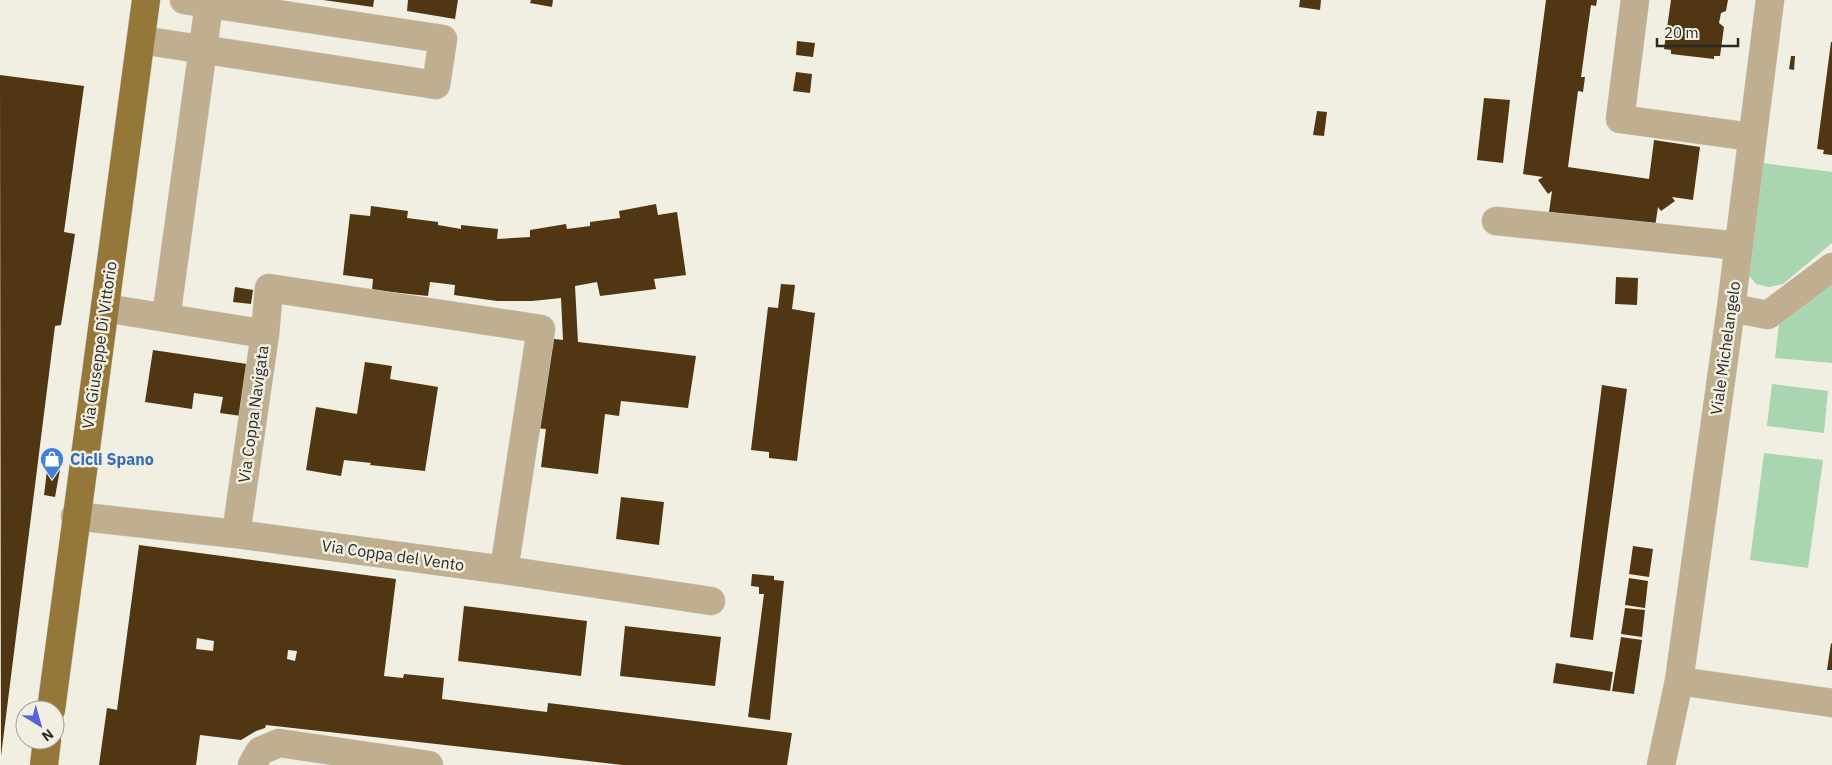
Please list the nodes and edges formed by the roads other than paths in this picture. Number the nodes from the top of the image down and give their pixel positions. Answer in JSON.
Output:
{"nodes":[{"id":1,"x":146,"y":0,"type":"edge"},
{"id":2,"x":1635,"y":0,"type":"edge"},
{"id":3,"x":1770,"y":0,"type":"edge"},
{"id":4,"x":197,"y":2,"type":"edge"},
{"id":5,"x":141,"y":40,"type":"junction"},
{"id":6,"x":203,"y":50,"type":"junction"},
{"id":7,"x":1752,"y":137,"type":"junction"},
{"id":8,"x":1496,"y":221,"type":"dead end"},
{"id":9,"x":1739,"y":246,"type":"junction"},
{"id":10,"x":1832,"y":267,"type":"edge"},
{"id":11,"x":105,"y":308,"type":"junction"},
{"id":12,"x":1731,"y":308,"type":"junction"},
{"id":13,"x":166,"y":318,"type":"junction"},
{"id":14,"x":265,"y":334,"type":"junction"},
{"id":15,"x":75,"y":516,"type":"junction"},
{"id":16,"x":236,"y":534,"type":"junction"},
{"id":17,"x":504,"y":570,"type":"junction"},
{"id":18,"x":711,"y":601,"type":"dead end"},
{"id":19,"x":1678,"y":688,"type":"junction"},
{"id":20,"x":52,"y":700,"type":"edge"},
{"id":21,"x":1832,"y":703,"type":"edge"},
{"id":22,"x":46,"y":750,"type":"edge"},
{"id":23,"x":44,"y":765,"type":"edge"},
{"id":24,"x":252,"y":765,"type":"edge"},
{"id":25,"x":429,"y":765,"type":"edge"},
{"id":26,"x":1661,"y":765,"type":"edge"}],
"edges":[{"from":1,"to":5,"type":"main road","name":"Via Giuseppe Di Vittorio"},
{"from":2,"to":7,"type":"street"},
{"from":3,"to":7,"type":"street","name":"Viale Michelangelo"},
{"from":4,"to":6,"type":"street"},
{"from":4,"to":6,"type":"street"},
{"from":5,"to":6,"type":"street"},
{"from":5,"to":11,"type":"main road","name":"Via Giuseppe Di Vittorio"},
{"from":6,"to":13,"type":"street"},
{"from":7,"to":9,"type":"street","name":"Viale Michelangelo"},
{"from":8,"to":9,"type":"street"},
{"from":9,"to":12,"type":"street","name":"Viale Michelangelo"},
{"from":10,"to":12,"type":"street"},
{"from":11,"to":13,"type":"street","name":"Via Coppa Navigata"},
{"from":11,"to":15,"type":"main road","name":"Via Giuseppe Di Vittorio"},
{"from":12,"to":19,"type":"street","name":"Viale Michelangelo"},
{"from":13,"to":14,"type":"street","name":"Via Coppa Navigata"},
{"from":14,"to":16,"type":"street","name":"Via Coppa Navigata"},
{"from":14,"to":17,"type":"street"},
{"from":15,"to":16,"type":"street","name":"Via Coppa del Vento"},
{"from":15,"to":20,"type":"main road","name":"Via Giuseppe Di Vittorio"},
{"from":16,"to":17,"type":"street","name":"Via Coppa del Vento"},
{"from":17,"to":18,"type":"street","name":"Via Coppa del Vento"},
{"from":19,"to":21,"type":"street"},
{"from":19,"to":26,"type":"street","name":"Viale Michelangelo"},
{"from":22,"to":23,"type":"main road"},
{"from":24,"to":25,"type":"street"}]}
